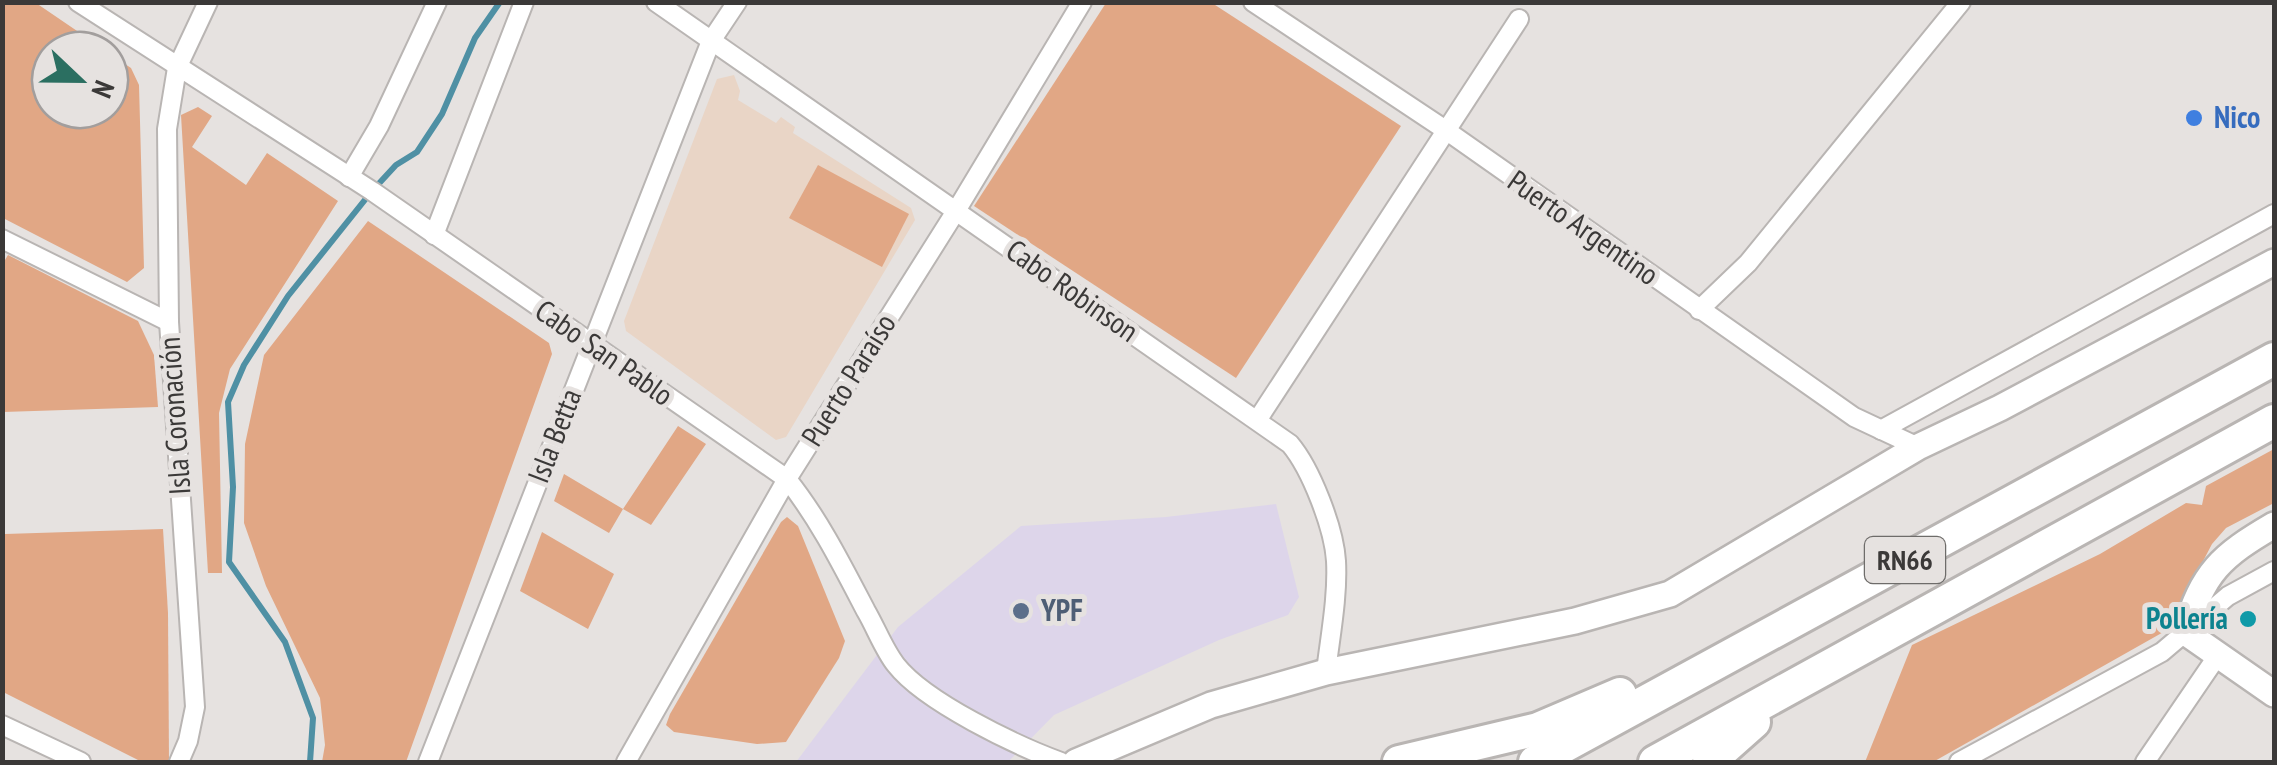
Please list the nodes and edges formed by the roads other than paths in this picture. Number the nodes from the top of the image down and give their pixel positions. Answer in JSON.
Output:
{"nodes":[{"id":1,"x":78,"y":2,"type":"edge"},
{"id":2,"x":208,"y":2,"type":"edge"},
{"id":3,"x":436,"y":2,"type":"edge"},
{"id":4,"x":524,"y":2,"type":"edge"},
{"id":5,"x":656,"y":2,"type":"edge"},
{"id":6,"x":737,"y":2,"type":"edge"},
{"id":7,"x":1082,"y":2,"type":"edge"},
{"id":8,"x":1252,"y":2,"type":"edge"},
{"id":9,"x":1961,"y":2,"type":"edge"},
{"id":10,"x":1520,"y":19,"type":"dead end"},
{"id":11,"x":711,"y":41,"type":"junction"},
{"id":12,"x":177,"y":68,"type":"junction"},
{"id":13,"x":1446,"y":132,"type":"junction"},
{"id":14,"x":349,"y":176,"type":"junction"},
{"id":15,"x":956,"y":211,"type":"junction"},
{"id":16,"x":2274,"y":214,"type":"edge"},
{"id":17,"x":434,"y":235,"type":"junction"},
{"id":18,"x":2,"y":239,"type":"edge"},
{"id":19,"x":2274,"y":262,"type":"edge"},
{"id":20,"x":1698,"y":310,"type":"junction"},
{"id":21,"x":169,"y":322,"type":"junction"},
{"id":22,"x":591,"y":344,"type":"junction"},
{"id":23,"x":2274,"y":359,"type":"edge"},
{"id":24,"x":1258,"y":420,"type":"junction"},
{"id":25,"x":2274,"y":422,"type":"edge"},
{"id":26,"x":1881,"y":430,"type":"junction"},
{"id":27,"x":1918,"y":448,"type":"junction"},
{"id":28,"x":787,"y":478,"type":"junction"},
{"id":29,"x":1991,"y":514,"type":"junction"},
{"id":30,"x":2274,"y":525,"type":"edge"},
{"id":31,"x":2274,"y":571,"type":"edge"},
{"id":32,"x":2184,"y":632,"type":"junction"},
{"id":33,"x":2218,"y":655,"type":"junction"},
{"id":34,"x":1326,"y":672,"type":"junction"},
{"id":35,"x":1796,"y":684,"type":"junction"},
{"id":36,"x":2274,"y":694,"type":"edge"},
{"id":37,"x":2,"y":724,"type":"edge"},
{"id":38,"x":1123,"y":753,"type":"edge"},
{"id":39,"x":73,"y":761,"type":"edge"},
{"id":40,"x":179,"y":762,"type":"edge"},
{"id":41,"x":428,"y":762,"type":"edge"},
{"id":42,"x":626,"y":762,"type":"edge"},
{"id":43,"x":1061,"y":762,"type":"edge"},
{"id":44,"x":1076,"y":762,"type":"edge"},
{"id":45,"x":1399,"y":762,"type":"edge"},
{"id":46,"x":1535,"y":762,"type":"edge"},
{"id":47,"x":1655,"y":762,"type":"edge"},
{"id":48,"x":1709,"y":762,"type":"edge"},
{"id":49,"x":1959,"y":762,"type":"edge"},
{"id":50,"x":2145,"y":762,"type":"edge"}],
"edges":[{"from":1,"to":12,"type":"street","name":"Cabo San Pablo"},
{"from":2,"to":12,"type":"street","name":"Isla Coronación"},
{"from":3,"to":14,"type":"street"},
{"from":4,"to":17,"type":"street"},
{"from":5,"to":11,"type":"street","name":"Cabo Robinson"},
{"from":6,"to":11,"type":"street","name":"Isla Betta"},
{"from":7,"to":15,"type":"street","name":"Puerto Paraíso"},
{"from":8,"to":13,"type":"street","name":"Puerto Argentino"},
{"from":9,"to":20,"type":"street"},
{"from":10,"to":13,"type":"street"},
{"from":11,"to":15,"type":"street","name":"Cabo Robinson"},
{"from":11,"to":22,"type":"street","name":"Isla Betta"},
{"from":12,"to":14,"type":"street","name":"Cabo San Pablo"},
{"from":12,"to":21,"type":"street","name":"Isla Coronación"},
{"from":13,"to":20,"type":"street","name":"Puerto Argentino"},
{"from":13,"to":24,"type":"street"},
{"from":14,"to":17,"type":"street","name":"Cabo San Pablo"},
{"from":15,"to":24,"type":"street","name":"Cabo Robinson"},
{"from":15,"to":28,"type":"street","name":"Puerto Paraíso"},
{"from":16,"to":26,"type":"street"},
{"from":17,"to":22,"type":"street","name":"Cabo San Pablo"},
{"from":18,"to":21,"type":"street"},
{"from":19,"to":27,"type":"main road"},
{"from":20,"to":26,"type":"street","name":"Puerto Argentino"},
{"from":21,"to":40,"type":"street","name":"Isla Coronación"},
{"from":22,"to":28,"type":"street","name":"Cabo San Pablo"},
{"from":22,"to":41,"type":"street","name":"Isla Betta"},
{"from":23,"to":29,"type":"highway","number":"RN66"},
{"from":24,"to":34,"type":"street","name":"Cabo Robinson"},
{"from":25,"to":35,"type":"highway","number":"RN66"},
{"from":26,"to":27,"type":"street","name":"Puerto Argentino"},
{"from":27,"to":34,"type":"main road"},
{"from":28,"to":42,"type":"street","name":"Puerto Paraíso"},
{"from":28,"to":43,"type":"street","name":"Cabo San Pablo"},
{"from":29,"to":45,"type":"highway"},
{"from":29,"to":46,"type":"highway","number":"RN66"},
{"from":30,"to":32,"type":"main road"},
{"from":31,"to":32,"type":"street"},
{"from":32,"to":33,"type":"main road"},
{"from":32,"to":49,"type":"street"},
{"from":33,"to":36,"type":"main road"},
{"from":33,"to":50,"type":"street"},
{"from":34,"to":38,"type":"main road"},
{"from":35,"to":47,"type":"highway","number":"RN66"},
{"from":35,"to":48,"type":"highway"},
{"from":37,"to":39,"type":"street"},
{"from":38,"to":44,"type":"main road"}]}
